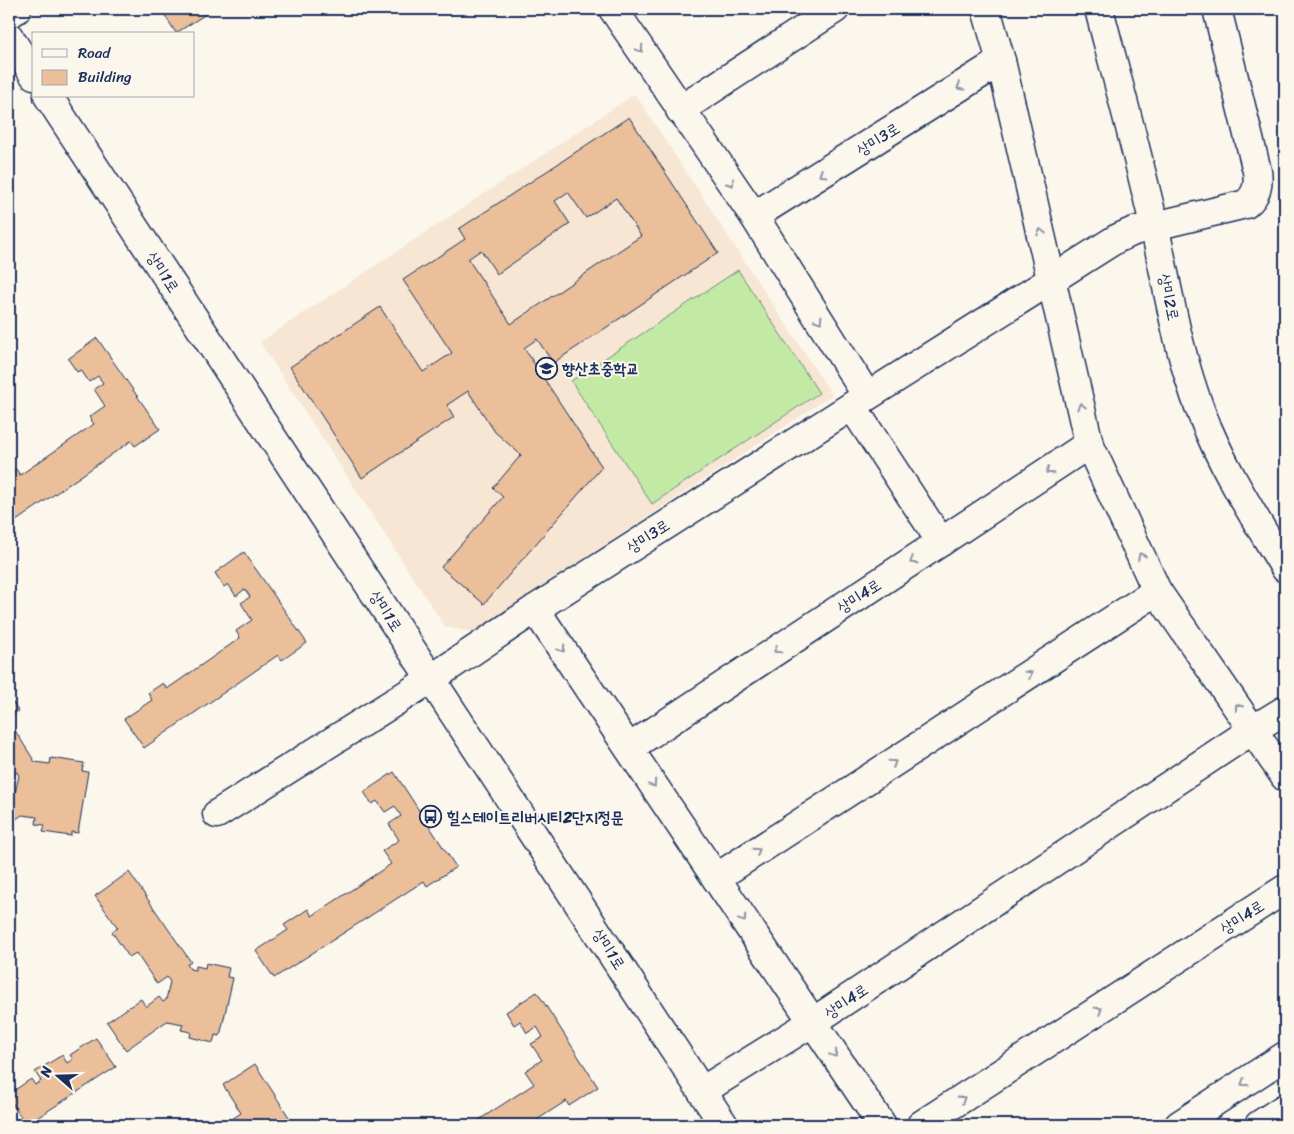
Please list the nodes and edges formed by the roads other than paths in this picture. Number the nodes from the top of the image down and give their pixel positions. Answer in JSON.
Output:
{"nodes":[{"id":1,"x":17,"y":9,"type":"edge"},
{"id":2,"x":612,"y":9,"type":"edge"},
{"id":3,"x":834,"y":9,"type":"edge"},
{"id":4,"x":986,"y":9,"type":"edge"},
{"id":5,"x":1099,"y":9,"type":"edge"},
{"id":6,"x":1217,"y":9,"type":"edge"},
{"id":7,"x":9,"y":14,"type":"edge"},
{"id":8,"x":9,"y":37,"type":"edge"},
{"id":9,"x":1001,"y":61,"type":"junction"},
{"id":10,"x":32,"y":72,"type":"edge"},
{"id":11,"x":49,"y":98,"type":"edge"},
{"id":12,"x":680,"y":110,"type":"junction"},
{"id":13,"x":754,"y":216,"type":"junction"},
{"id":14,"x":1154,"y":227,"type":"junction"},
{"id":15,"x":1052,"y":279,"type":"junction"},
{"id":16,"x":859,"y":401,"type":"junction"},
{"id":17,"x":1089,"y":444,"type":"junction"},
{"id":18,"x":941,"y":542,"type":"junction"},
{"id":19,"x":1285,"y":568,"type":"edge"},
{"id":20,"x":1157,"y":591,"type":"junction"},
{"id":21,"x":535,"y":609,"type":"junction"},
{"id":22,"x":431,"y":679,"type":"junction"},
{"id":23,"x":1285,"y":710,"type":"edge"},
{"id":24,"x":1254,"y":729,"type":"junction"},
{"id":25,"x":629,"y":748,"type":"junction"},
{"id":26,"x":1285,"y":777,"type":"edge"},
{"id":27,"x":217,"y":814,"type":"dead end"},
{"id":28,"x":716,"y":878,"type":"junction"},
{"id":29,"x":1285,"y":889,"type":"edge"},
{"id":30,"x":813,"y":1022,"type":"junction"},
{"id":31,"x":1285,"y":1056,"type":"edge"},
{"id":32,"x":702,"y":1092,"type":"junction"},
{"id":33,"x":1285,"y":1108,"type":"edge"},
{"id":34,"x":724,"y":1125,"type":"edge"},
{"id":35,"x":882,"y":1125,"type":"edge"},
{"id":36,"x":921,"y":1125,"type":"edge"},
{"id":37,"x":1179,"y":1125,"type":"edge"},
{"id":38,"x":1259,"y":1125,"type":"edge"}],
"edges":[{"from":1,"to":7,"type":"street"},
{"from":2,"to":12,"type":"street","one_way":true},
{"from":3,"to":12,"type":"street"},
{"from":4,"to":9,"type":"street"},
{"from":5,"to":14,"type":"street","name":"상미2로"},
{"from":6,"to":14,"type":"street","name":"상미3로"},
{"from":8,"to":10,"type":"street"},
{"from":9,"to":13,"type":"street","name":"상미3로","one_way":true},
{"from":15,"to":9,"type":"street","one_way":true},
{"from":11,"to":22,"type":"street","name":"상미1로"},
{"from":12,"to":13,"type":"street","one_way":true},
{"from":13,"to":16,"type":"street","one_way":true},
{"from":14,"to":15,"type":"street","name":"상미3로"},
{"from":14,"to":19,"type":"street","name":"상미2로"},
{"from":15,"to":16,"type":"street","name":"상미3로"},
{"from":17,"to":15,"type":"street","one_way":true},
{"from":16,"to":18,"type":"street"},
{"from":16,"to":21,"type":"street","name":"상미3로"},
{"from":17,"to":18,"type":"street","name":"상미4로","one_way":true},
{"from":20,"to":17,"type":"street","one_way":true},
{"from":18,"to":25,"type":"street","name":"상미4로","one_way":true},
{"from":24,"to":20,"type":"street","one_way":true},
{"from":28,"to":20,"type":"street","one_way":true},
{"from":21,"to":22,"type":"street","name":"상미3로"},
{"from":21,"to":25,"type":"street","name":"상미4로","one_way":true},
{"from":22,"to":27,"type":"street","name":"상미3로"},
{"from":22,"to":32,"type":"street","name":"상미1로"},
{"from":23,"to":24,"type":"street","name":"상미4로"},
{"from":24,"to":26,"type":"street"},
{"from":24,"to":30,"type":"street","name":"상미4로"},
{"from":25,"to":28,"type":"street","name":"상미4로","one_way":true},
{"from":28,"to":30,"type":"street","name":"상미4로","one_way":true},
{"from":36,"to":29,"type":"street","name":"상미4로","one_way":true},
{"from":30,"to":32,"type":"street","name":"상미4로"},
{"from":30,"to":35,"type":"street","name":"상미4로","one_way":true},
{"from":31,"to":37,"type":"street","one_way":true},
{"from":32,"to":34,"type":"street","name":"상미1로"},
{"from":33,"to":38,"type":"street"}]}
